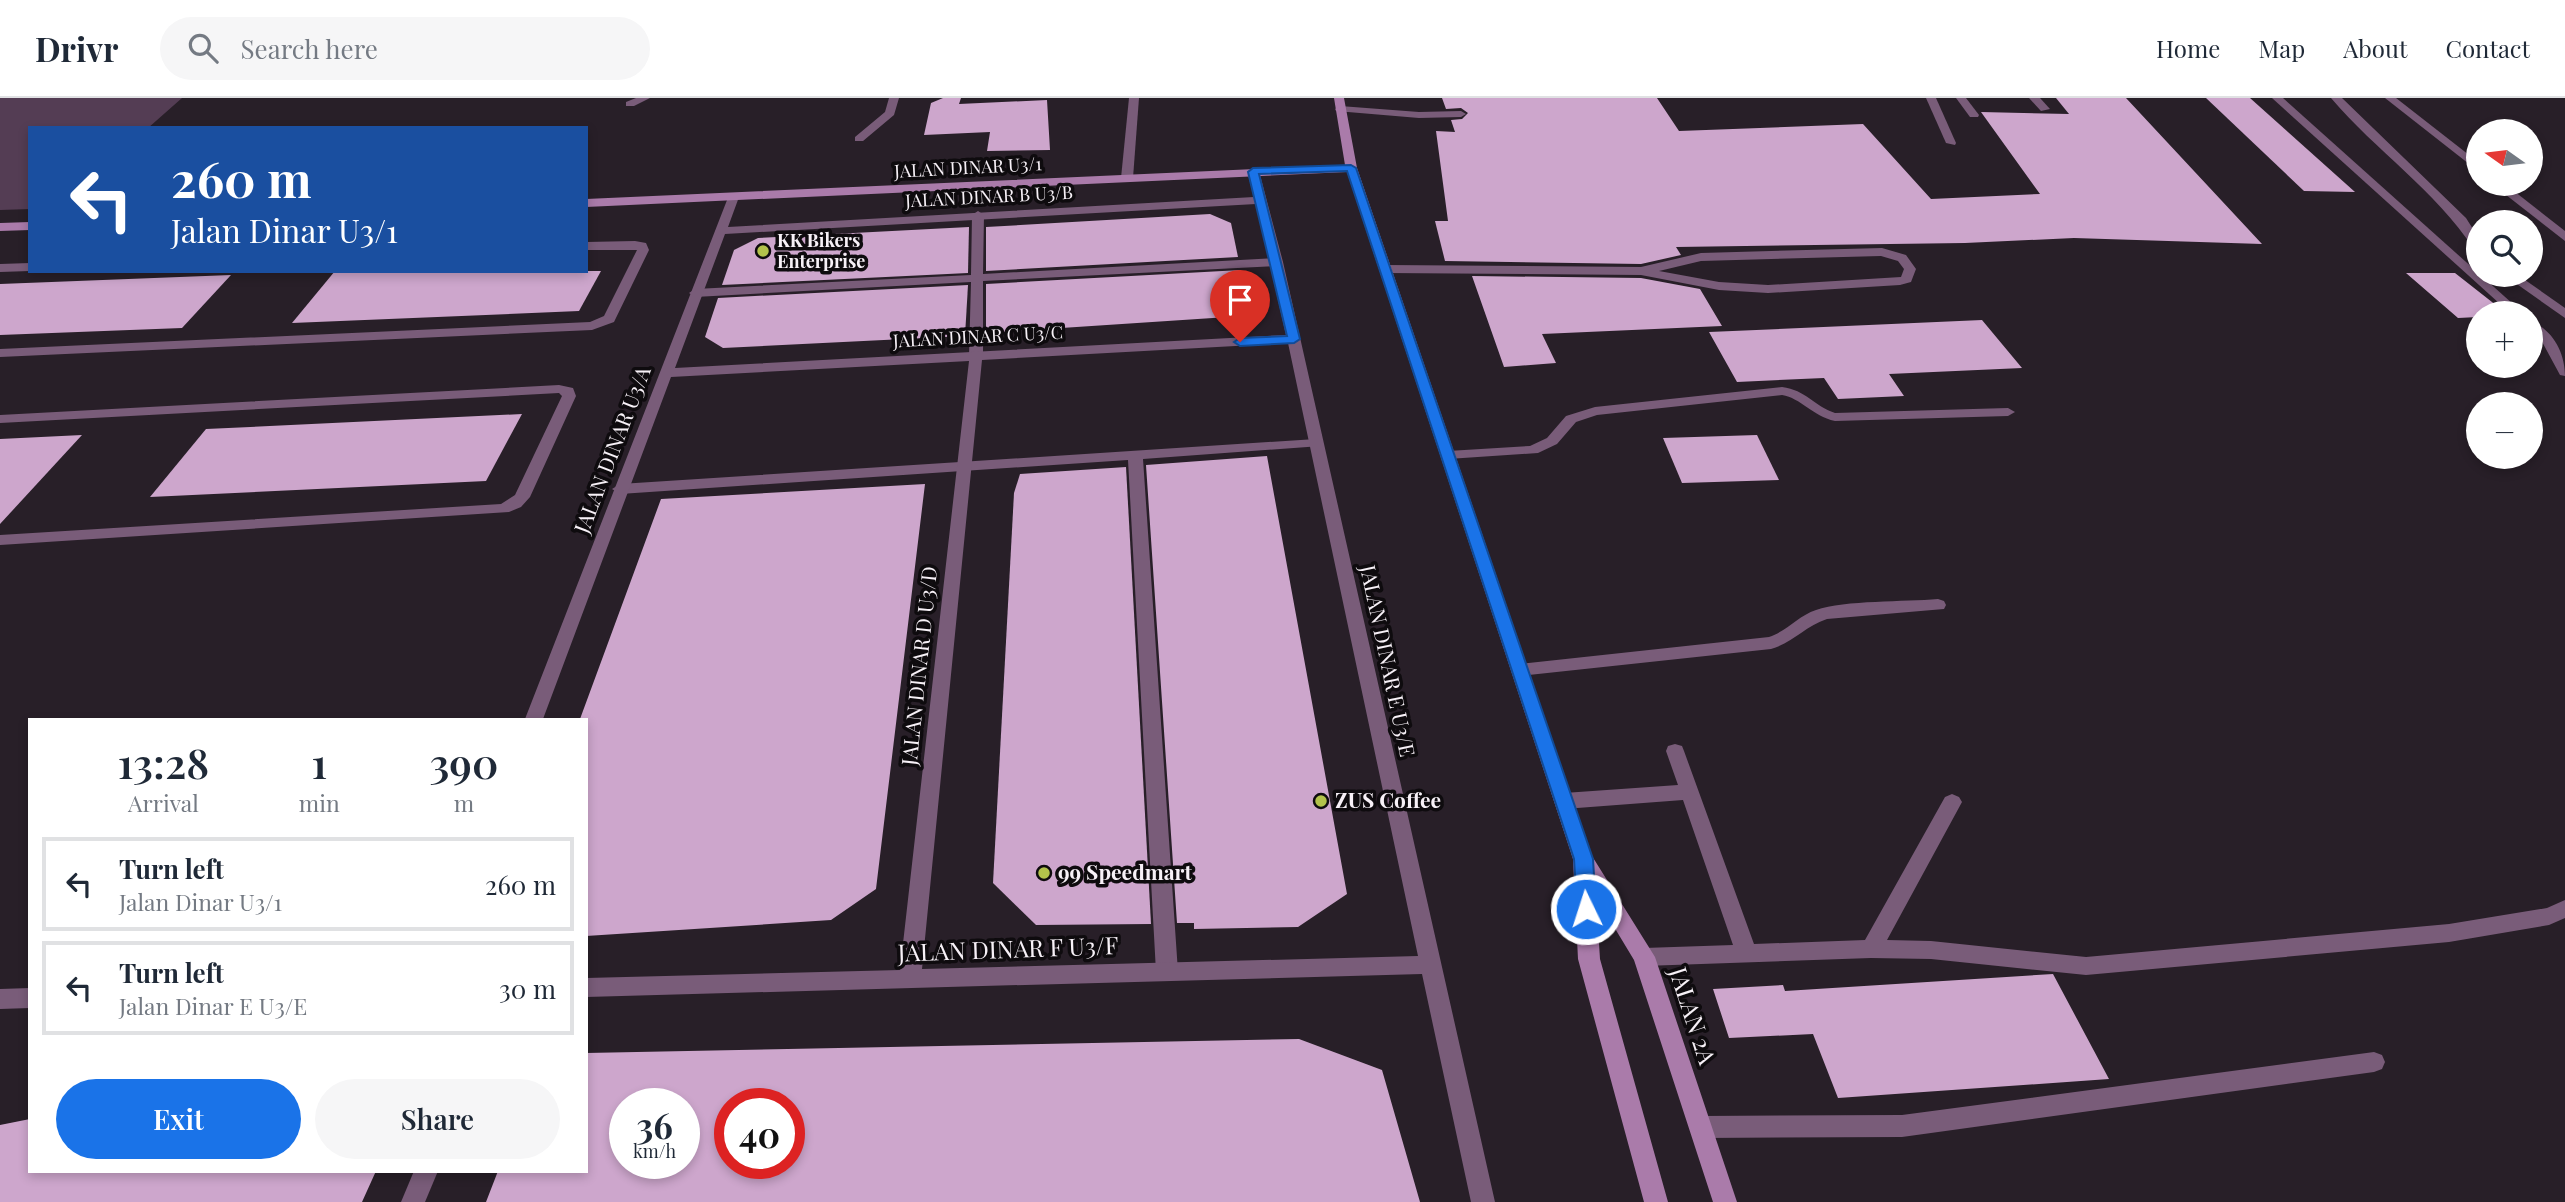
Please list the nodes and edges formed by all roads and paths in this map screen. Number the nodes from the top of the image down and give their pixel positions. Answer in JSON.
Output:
{"nodes":[{"id":1,"x":645,"y":98,"type":"edge"},
{"id":2,"x":894,"y":98,"type":"edge"},
{"id":3,"x":1134,"y":98,"type":"edge"},
{"id":4,"x":1931,"y":98,"type":"edge"},
{"id":5,"x":1961,"y":98,"type":"edge"},
{"id":6,"x":2034,"y":98,"type":"edge"},
{"id":7,"x":2277,"y":98,"type":"edge"},
{"id":8,"x":2336,"y":98,"type":"edge"},
{"id":9,"x":2390,"y":98,"type":"edge"},
{"id":10,"x":1340,"y":103,"type":"edge"},
{"id":11,"x":630,"y":104,"type":"dead end"},
{"id":12,"x":2045,"y":109,"type":"dead end"},
{"id":13,"x":1461,"y":114,"type":"dead end"},
{"id":14,"x":1974,"y":115,"type":"dead end"},
{"id":15,"x":859,"y":139,"type":"dead end"},
{"id":16,"x":1951,"y":143,"type":"dead end"},
{"id":17,"x":2466,"y":158,"type":"edge"},
{"id":18,"x":1351,"y":168,"type":"junction"},
{"id":19,"x":1253,"y":172,"type":"junction"},
{"id":20,"x":1127,"y":178,"type":"junction"},
{"id":21,"x":2513,"y":196,"type":"edge"},
{"id":22,"x":733,"y":197,"type":"junction"},
{"id":23,"x":1262,"y":200,"type":"junction"},
{"id":24,"x":588,"y":203,"type":"edge"},
{"id":25,"x":978,"y":215,"type":"junction"},
{"id":26,"x":28,"y":226,"type":"edge"},
{"id":27,"x":0,"y":227,"type":"edge"},
{"id":28,"x":2466,"y":227,"type":"edge"},
{"id":29,"x":719,"y":231,"type":"junction"},
{"id":30,"x":2565,"y":237,"type":"edge"},
{"id":31,"x":588,"y":246,"type":"edge"},
{"id":32,"x":1277,"y":262,"type":"junction"},
{"id":33,"x":28,"y":267,"type":"edge"},
{"id":34,"x":0,"y":268,"type":"edge"},
{"id":35,"x":1385,"y":270,"type":"junction"},
{"id":36,"x":1641,"y":271,"type":"junction"},
{"id":37,"x":977,"y":278,"type":"junction"},
{"id":38,"x":2527,"y":287,"type":"edge"},
{"id":39,"x":695,"y":293,"type":"junction"},
{"id":40,"x":2504,"y":301,"type":"edge"},
{"id":41,"x":2565,"y":314,"type":"edge"},
{"id":42,"x":2543,"y":335,"type":"edge"},
{"id":43,"x":1294,"y":339,"type":"junction"},
{"id":44,"x":0,"y":352,"type":"edge"},
{"id":45,"x":976,"y":356,"type":"junction"},
{"id":46,"x":2565,"y":372,"type":"edge"},
{"id":47,"x":665,"y":373,"type":"junction"},
{"id":48,"x":2008,"y":412,"type":"dead end"},
{"id":49,"x":0,"y":419,"type":"edge"},
{"id":50,"x":1317,"y":443,"type":"junction"},
{"id":51,"x":1448,"y":455,"type":"junction"},
{"id":52,"x":1135,"y":456,"type":"junction"},
{"id":53,"x":964,"y":467,"type":"junction"},
{"id":54,"x":621,"y":489,"type":"junction"},
{"id":55,"x":0,"y":540,"type":"edge"},
{"id":56,"x":1938,"y":605,"type":"dead end"},
{"id":57,"x":1520,"y":670,"type":"junction"},
{"id":58,"x":534,"y":718,"type":"edge"},
{"id":59,"x":1675,"y":751,"type":"dead end"},
{"id":60,"x":1690,"y":792,"type":"junction"},
{"id":61,"x":1564,"y":801,"type":"junction"},
{"id":62,"x":1952,"y":802,"type":"dead end"},
{"id":63,"x":1583,"y":859,"type":"junction"},
{"id":64,"x":2565,"y":909,"type":"edge"},
{"id":65,"x":1871,"y":949,"type":"junction"},
{"id":66,"x":1747,"y":953,"type":"junction"},
{"id":67,"x":1644,"y":957,"type":"junction"},
{"id":68,"x":1431,"y":965,"type":"junction"},
{"id":69,"x":1167,"y":972,"type":"junction"},
{"id":70,"x":910,"y":980,"type":"junction"},
{"id":71,"x":588,"y":988,"type":"edge"},
{"id":72,"x":28,"y":998,"type":"edge"},
{"id":73,"x":0,"y":999,"type":"edge"},
{"id":74,"x":2374,"y":1062,"type":"dead end"},
{"id":75,"x":1701,"y":1127,"type":"junction"},
{"id":76,"x":425,"y":1173,"type":"edge"},
{"id":77,"x":413,"y":1202,"type":"edge"},
{"id":78,"x":1483,"y":1202,"type":"edge"},
{"id":79,"x":1656,"y":1202,"type":"edge"},
{"id":80,"x":1725,"y":1202,"type":"edge"}],
"edges":[{"from":1,"to":11,"type":"street"},
{"from":2,"to":15,"type":"street"},
{"from":3,"to":20,"type":"street"},
{"from":4,"to":16,"type":"street"},
{"from":5,"to":14,"type":"street"},
{"from":6,"to":12,"type":"street"},
{"from":7,"to":40,"type":"street"},
{"from":8,"to":28,"type":"street"},
{"from":9,"to":17,"type":"street"},
{"from":10,"to":13,"type":"street"},
{"from":10,"to":18,"type":"street"},
{"from":18,"to":19,"type":"street","name":"JALAN DINAR U3/1"},
{"from":18,"to":35,"type":"street"},
{"from":19,"to":20,"type":"street","name":"JALAN DINAR U3/1"},
{"from":19,"to":23,"type":"street","name":"JALAN DINAR E U3/E"},
{"from":20,"to":22,"type":"street","name":"JALAN DINAR U3/1"},
{"from":21,"to":30,"type":"street"},
{"from":22,"to":24,"type":"street","name":"JALAN DINAR U3/1"},
{"from":22,"to":29,"type":"street","name":"JALAN DINAR U3/A"},
{"from":23,"to":25,"type":"street","name":"JALAN DINAR B U3/B"},
{"from":23,"to":32,"type":"street","name":"JALAN DINAR E U3/E"},
{"from":25,"to":29,"type":"street","name":"JALAN DINAR B U3/B"},
{"from":25,"to":37,"type":"street","name":"JALAN DINAR D U3/D"},
{"from":26,"to":27,"type":"street"},
{"from":29,"to":39,"type":"street","name":"JALAN DINAR U3/A"},
{"from":31,"to":44,"type":"street"},
{"from":32,"to":37,"type":"street"},
{"from":32,"to":43,"type":"street","name":"JALAN DINAR E U3/E"},
{"from":33,"to":34,"type":"street"},
{"from":35,"to":36,"type":"street"},
{"from":35,"to":51,"type":"street"},
{"from":36,"to":36,"type":"street"},
{"from":37,"to":39,"type":"street"},
{"from":37,"to":45,"type":"street","name":"JALAN DINAR D U3/D"},
{"from":38,"to":41,"type":"street"},
{"from":39,"to":47,"type":"street","name":"JALAN DINAR U3/A"},
{"from":42,"to":46,"type":"street"},
{"from":43,"to":45,"type":"street","name":"JALAN DINAR C U3/C"},
{"from":43,"to":50,"type":"street","name":"JALAN DINAR E U3/E"},
{"from":45,"to":47,"type":"street","name":"JALAN DINAR C U3/C"},
{"from":45,"to":53,"type":"street","name":"JALAN DINAR D U3/D"},
{"from":47,"to":54,"type":"street","name":"JALAN DINAR U3/A"},
{"from":48,"to":51,"type":"street"},
{"from":49,"to":55,"type":"street"},
{"from":50,"to":52,"type":"street"},
{"from":50,"to":68,"type":"street","name":"JALAN DINAR E U3/E"},
{"from":51,"to":57,"type":"street"},
{"from":52,"to":53,"type":"street"},
{"from":52,"to":69,"type":"street"},
{"from":53,"to":54,"type":"street"},
{"from":53,"to":70,"type":"street","name":"JALAN DINAR D U3/D"},
{"from":54,"to":58,"type":"street","name":"JALAN DINAR U3/A"},
{"from":56,"to":57,"type":"street"},
{"from":57,"to":61,"type":"street"},
{"from":59,"to":60,"type":"street"},
{"from":60,"to":61,"type":"street"},
{"from":60,"to":66,"type":"street"},
{"from":61,"to":63,"type":"street"},
{"from":62,"to":65,"type":"street"},
{"from":63,"to":67,"type":"street","name":"JALAN 2A"},
{"from":63,"to":79,"type":"street"},
{"from":64,"to":65,"type":"street"},
{"from":65,"to":66,"type":"street"},
{"from":66,"to":67,"type":"street"},
{"from":67,"to":75,"type":"street","name":"JALAN 2A"},
{"from":68,"to":69,"type":"street","name":"JALAN DINAR F U3/F"},
{"from":68,"to":78,"type":"street","name":"JALAN DINAR E U3/E"},
{"from":69,"to":70,"type":"street","name":"JALAN DINAR F U3/F"},
{"from":70,"to":71,"type":"street","name":"JALAN DINAR F U3/F"},
{"from":72,"to":73,"type":"street"},
{"from":74,"to":75,"type":"street"},
{"from":75,"to":80,"type":"street","name":"JALAN 2A"},
{"from":76,"to":77,"type":"street"}]}
